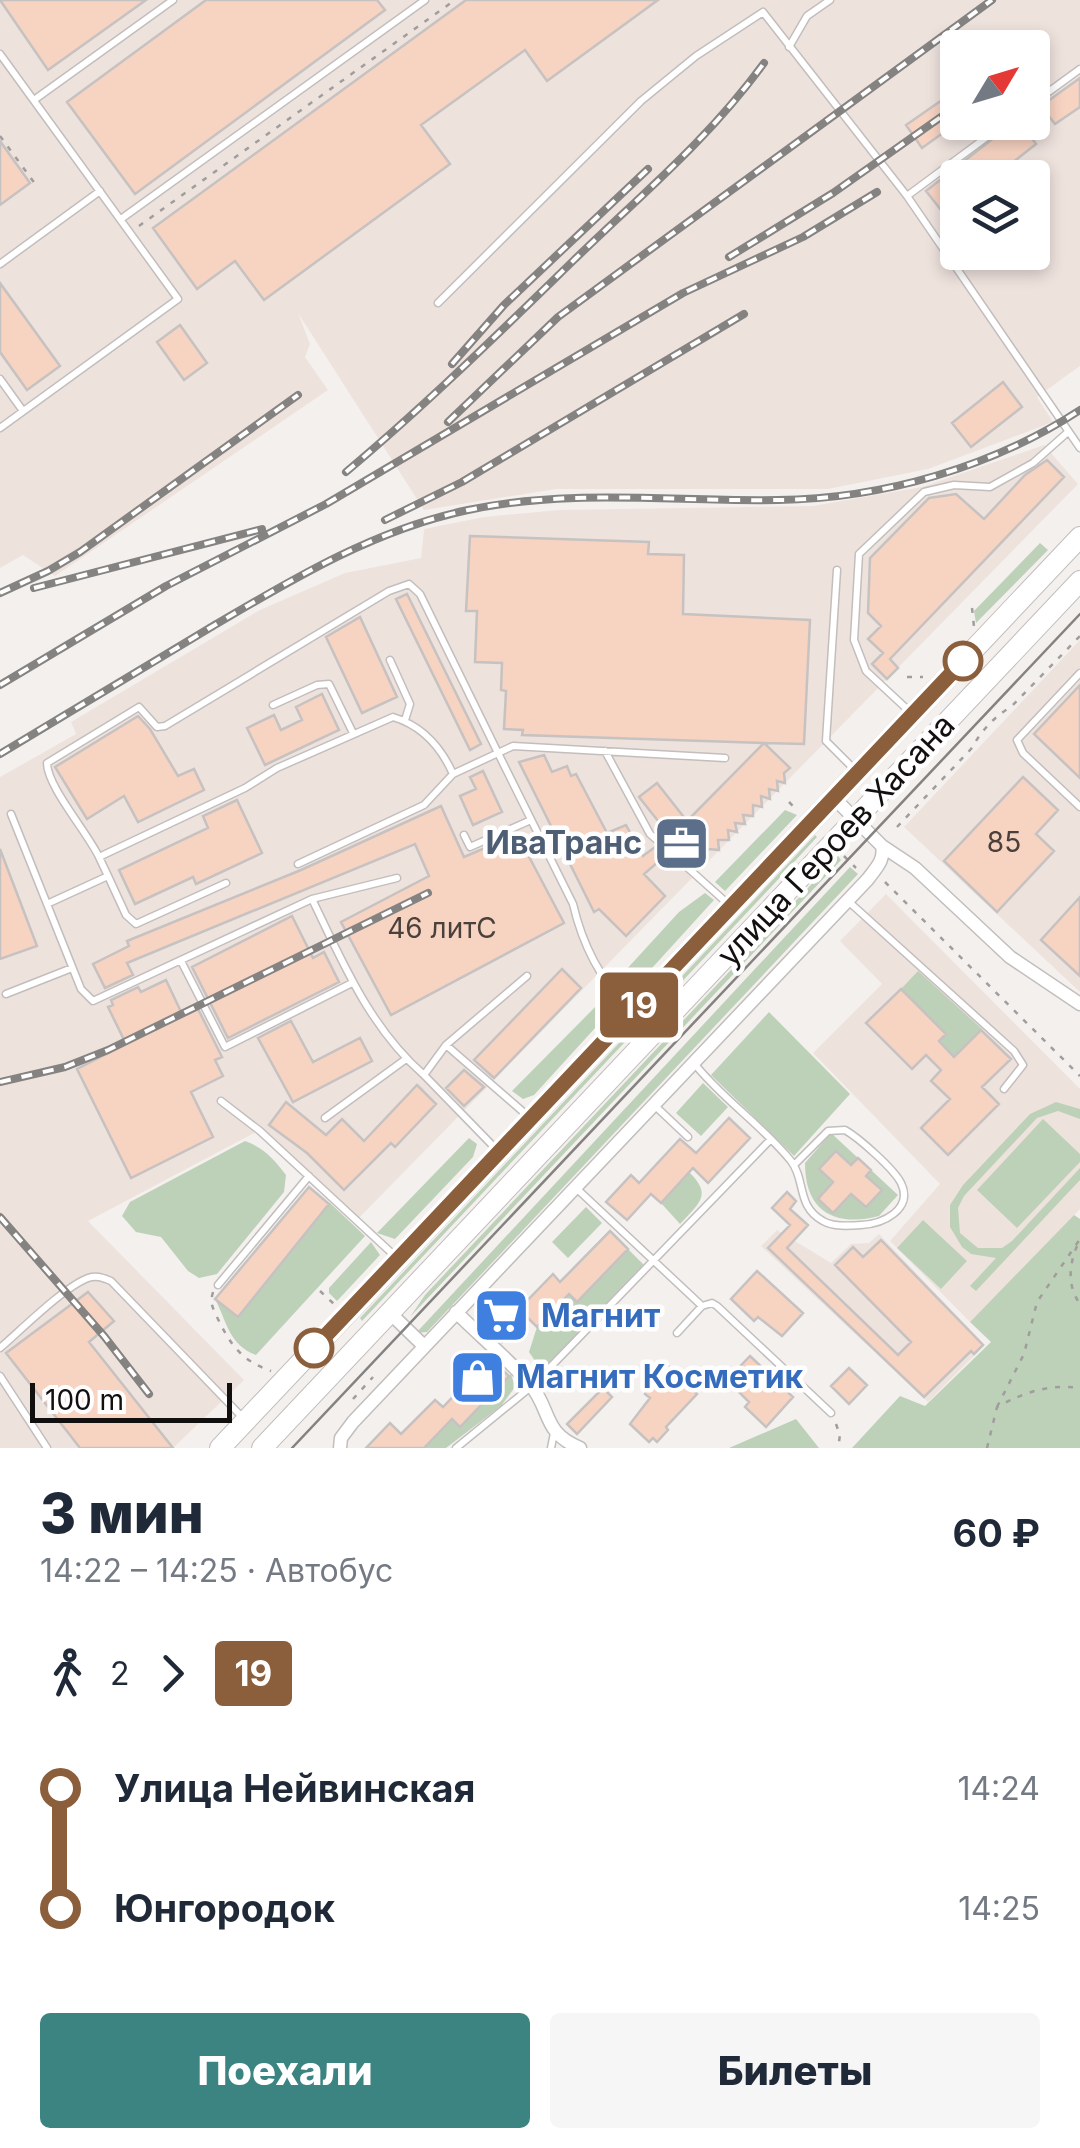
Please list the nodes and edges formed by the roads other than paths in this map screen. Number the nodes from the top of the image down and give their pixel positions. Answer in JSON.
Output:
{"nodes":[{"id":1,"x":174,"y":0,"type":"edge"},
{"id":2,"x":425,"y":0,"type":"edge"},
{"id":3,"x":830,"y":0,"type":"edge"},
{"id":4,"x":789,"y":47,"type":"junction"},
{"id":5,"x":0,"y":54,"type":"edge"},
{"id":6,"x":1080,"y":68,"type":"edge"},
{"id":7,"x":1050,"y":90,"type":"edge"},
{"id":8,"x":34,"y":100,"type":"junction"},
{"id":9,"x":983,"y":140,"type":"edge"},
{"id":10,"x":100,"y":190,"type":"junction"},
{"id":11,"x":907,"y":196,"type":"junction"},
{"id":12,"x":122,"y":220,"type":"junction"},
{"id":13,"x":0,"y":264,"type":"edge"},
{"id":14,"x":438,"y":303,"type":"dead end"},
{"id":15,"x":0,"y":379,"type":"edge"},
{"id":16,"x":23,"y":412,"type":"junction"},
{"id":17,"x":0,"y":428,"type":"edge"},
{"id":18,"x":1068,"y":432,"type":"junction"},
{"id":19,"x":1080,"y":448,"type":"edge"},
{"id":20,"x":1080,"y":538,"type":"edge"},
{"id":21,"x":837,"y":570,"type":"dead end"},
{"id":22,"x":1080,"y":581,"type":"edge"},
{"id":23,"x":390,"y":660,"type":"dead end"},
{"id":24,"x":1080,"y":673,"type":"edge"},
{"id":25,"x":273,"y":705,"type":"dead end"},
{"id":26,"x":913,"y":715,"type":"junction"},
{"id":27,"x":404,"y":720,"type":"junction"},
{"id":28,"x":353,"y":732,"type":"junction"},
{"id":29,"x":604,"y":751,"type":"junction"},
{"id":30,"x":498,"y":753,"type":"junction"},
{"id":31,"x":726,"y":758,"type":"dead end"},
{"id":32,"x":858,"y":772,"type":"junction"},
{"id":33,"x":453,"y":774,"type":"junction"},
{"id":34,"x":834,"y":798,"type":"junction"},
{"id":35,"x":1080,"y":807,"type":"edge"},
{"id":36,"x":11,"y":814,"type":"dead end"},
{"id":37,"x":855,"y":819,"type":"junction"},
{"id":38,"x":531,"y":820,"type":"junction"},
{"id":39,"x":464,"y":834,"type":"dead end"},
{"id":40,"x":882,"y":846,"type":"junction"},
{"id":41,"x":99,"y":857,"type":"junction"},
{"id":42,"x":298,"y":864,"type":"dead end"},
{"id":43,"x":108,"y":876,"type":"junction"},
{"id":44,"x":396,"y":878,"type":"dead end"},
{"id":45,"x":226,"y":883,"type":"dead end"},
{"id":46,"x":312,"y":899,"type":"junction"},
{"id":47,"x":847,"y":900,"type":"junction"},
{"id":48,"x":47,"y":904,"type":"junction"},
{"id":49,"x":732,"y":907,"type":"junction"},
{"id":50,"x":181,"y":961,"type":"junction"},
{"id":51,"x":72,"y":968,"type":"junction"},
{"id":52,"x":526,"y":976,"type":"dead end"},
{"id":53,"x":352,"y":983,"type":"junction"},
{"id":54,"x":6,"y":994,"type":"dead end"},
{"id":55,"x":1078,"y":998,"type":"edge"},
{"id":56,"x":632,"y":1012,"type":"junction"},
{"id":57,"x":446,"y":1045,"type":"junction"},
{"id":58,"x":406,"y":1059,"type":"junction"},
{"id":59,"x":692,"y":1062,"type":"junction"},
{"id":60,"x":424,"y":1075,"type":"junction"},
{"id":61,"x":1004,"y":1089,"type":"dead end"},
{"id":62,"x":220,"y":1101,"type":"dead end"},
{"id":63,"x":652,"y":1103,"type":"junction"},
{"id":64,"x":325,"y":1118,"type":"dead end"},
{"id":65,"x":530,"y":1118,"type":"junction"},
{"id":66,"x":688,"y":1137,"type":"dead end"},
{"id":67,"x":770,"y":1140,"type":"junction"},
{"id":68,"x":499,"y":1152,"type":"junction"},
{"id":69,"x":794,"y":1165,"type":"junction"},
{"id":70,"x":309,"y":1176,"type":"junction"},
{"id":71,"x":574,"y":1186,"type":"junction"},
{"id":72,"x":398,"y":1259,"type":"junction"},
{"id":73,"x":654,"y":1261,"type":"junction"},
{"id":74,"x":218,"y":1285,"type":"road end"},
{"id":75,"x":702,"y":1306,"type":"junction"},
{"id":76,"x":456,"y":1312,"type":"junction"},
{"id":77,"x":390,"y":1313,"type":"junction"},
{"id":78,"x":677,"y":1333,"type":"dead end"},
{"id":79,"x":424,"y":1346,"type":"junction"},
{"id":80,"x":0,"y":1348,"type":"edge"},
{"id":81,"x":0,"y":1376,"type":"edge"},
{"id":82,"x":532,"y":1386,"type":"junction"},
{"id":83,"x":832,"y":1413,"type":"road end"},
{"id":84,"x":246,"y":1421,"type":"junction"},
{"id":85,"x":554,"y":1432,"type":"junction"},
{"id":86,"x":47,"y":1448,"type":"edge"},
{"id":87,"x":220,"y":1448,"type":"edge"},
{"id":88,"x":262,"y":1448,"type":"edge"},
{"id":89,"x":340,"y":1448,"type":"edge"},
{"id":90,"x":456,"y":1448,"type":"edge"},
{"id":91,"x":550,"y":1448,"type":"edge"},
{"id":92,"x":580,"y":1448,"type":"edge"}],
"edges":[{"from":1,"to":8,"type":"lane"},
{"from":2,"to":12,"type":"lane"},
{"from":3,"to":4,"type":"lane"},
{"from":4,"to":11,"type":"lane"},
{"from":4,"to":14,"type":"lane"},
{"from":5,"to":8,"type":"lane"},
{"from":6,"to":7,"type":"lane"},
{"from":8,"to":10,"type":"lane"},
{"from":9,"to":11,"type":"lane"},
{"from":10,"to":12,"type":"lane"},
{"from":10,"to":13,"type":"lane"},
{"from":11,"to":18,"type":"lane"},
{"from":12,"to":16,"type":"lane"},
{"from":15,"to":16,"type":"lane"},
{"from":16,"to":17,"type":"lane"},
{"from":18,"to":19,"type":"lane"},
{"from":18,"to":26,"type":"lane"},
{"from":20,"to":26,"type":"main road","name":"улица Героев Хасана"},
{"from":21,"to":32,"type":"lane"},
{"from":22,"to":37,"type":"main road","name":"улица Героев Хасана"},
{"from":23,"to":27,"type":"lane"},
{"from":24,"to":35,"type":"lane"},
{"from":25,"to":28,"type":"lane"},
{"from":26,"to":32,"type":"main road","name":"улица Героев Хасана"},
{"from":27,"to":28,"type":"lane"},
{"from":27,"to":33,"type":"lane"},
{"from":28,"to":41,"type":"lane"},
{"from":29,"to":30,"type":"lane"},
{"from":29,"to":31,"type":"lane"},
{"from":29,"to":49,"type":"lane"},
{"from":30,"to":33,"type":"lane"},
{"from":30,"to":38,"type":"lane"},
{"from":30,"to":41,"type":"lane"},
{"from":32,"to":34,"type":"main road","name":"улица Героев Хасана"},
{"from":33,"to":42,"type":"lane"},
{"from":34,"to":37,"type":"street"},
{"from":34,"to":49,"type":"main road","name":"улица Героев Хасана"},
{"from":36,"to":48,"type":"lane"},
{"from":37,"to":40,"type":"street"},
{"from":37,"to":77,"type":"main road","name":"улица Героев Хасана"},
{"from":38,"to":39,"type":"lane"},
{"from":38,"to":56,"type":"lane"},
{"from":40,"to":47,"type":"street"},
{"from":40,"to":55,"type":"street"},
{"from":41,"to":43,"type":"lane"},
{"from":43,"to":45,"type":"lane"},
{"from":43,"to":48,"type":"lane"},
{"from":44,"to":46,"type":"lane"},
{"from":46,"to":50,"type":"lane"},
{"from":46,"to":53,"type":"lane"},
{"from":47,"to":59,"type":"street"},
{"from":47,"to":61,"type":"lane"},
{"from":48,"to":51,"type":"lane"},
{"from":49,"to":56,"type":"main road","name":"улица Героев Хасана"},
{"from":50,"to":51,"type":"lane"},
{"from":50,"to":53,"type":"lane"},
{"from":51,"to":54,"type":"lane"},
{"from":52,"to":57,"type":"lane"},
{"from":53,"to":58,"type":"lane"},
{"from":56,"to":65,"type":"main road","name":"улица Героев Хасана"},
{"from":57,"to":60,"type":"lane"},
{"from":57,"to":65,"type":"lane"},
{"from":58,"to":60,"type":"lane"},
{"from":58,"to":64,"type":"lane"},
{"from":59,"to":63,"type":"street"},
{"from":59,"to":67,"type":"lane"},
{"from":60,"to":68,"type":"lane"},
{"from":62,"to":70,"type":"lane"},
{"from":63,"to":66,"type":"lane"},
{"from":63,"to":71,"type":"street"},
{"from":65,"to":68,"type":"main road","name":"улица Героев Хасана"},
{"from":67,"to":69,"type":"lane"},
{"from":67,"to":73,"type":"lane"},
{"from":68,"to":72,"type":"main road","name":"улица Героев Хасана"},
{"from":69,"to":69,"type":"lane"},
{"from":70,"to":72,"type":"lane"},
{"from":70,"to":74,"type":"lane"},
{"from":71,"to":73,"type":"lane"},
{"from":71,"to":76,"type":"street"},
{"from":72,"to":84,"type":"main road","name":"улица Героев Хасана"},
{"from":73,"to":75,"type":"lane"},
{"from":73,"to":82,"type":"lane"},
{"from":75,"to":78,"type":"lane"},
{"from":75,"to":83,"type":"lane"},
{"from":76,"to":79,"type":"street"},
{"from":76,"to":82,"type":"street"},
{"from":77,"to":79,"type":"street"},
{"from":77,"to":88,"type":"main road","name":"улица Героев Хасана"},
{"from":79,"to":89,"type":"street"},
{"from":80,"to":84,"type":"lane"},
{"from":81,"to":86,"type":"lane"},
{"from":82,"to":85,"type":"street"},
{"from":82,"to":90,"type":"lane"},
{"from":84,"to":87,"type":"main road","name":"улица Героев Хасана"},
{"from":85,"to":91,"type":"lane"},
{"from":85,"to":92,"type":"street"}]}
